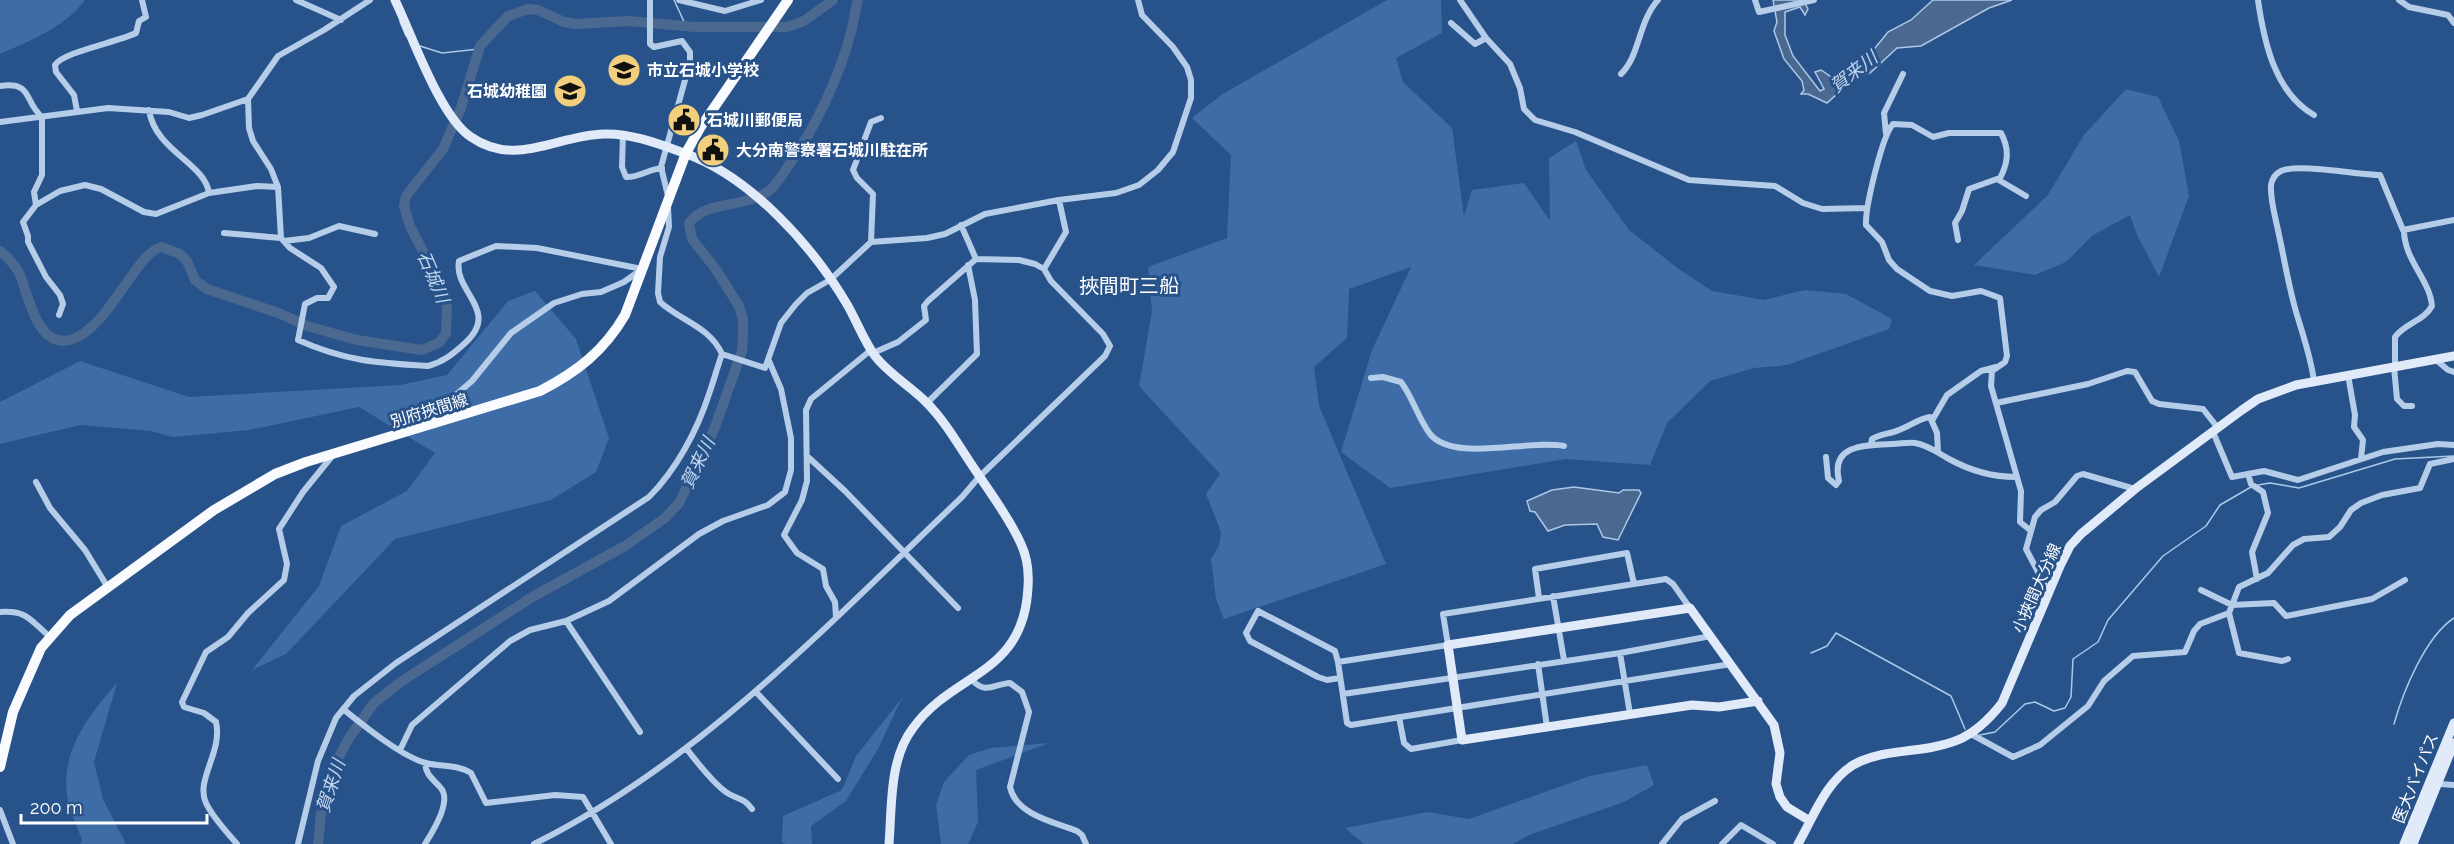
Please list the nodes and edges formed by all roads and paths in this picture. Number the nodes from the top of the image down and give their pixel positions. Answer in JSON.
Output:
{"nodes":[{"id":1,"x":142,"y":0,"type":"edge"},
{"id":2,"x":296,"y":0,"type":"edge"},
{"id":3,"x":370,"y":0,"type":"edge"},
{"id":4,"x":395,"y":0,"type":"edge"},
{"id":5,"x":650,"y":0,"type":"edge"},
{"id":6,"x":679,"y":0,"type":"edge"},
{"id":7,"x":761,"y":0,"type":"edge"},
{"id":8,"x":788,"y":0,"type":"edge"},
{"id":9,"x":1138,"y":0,"type":"edge"},
{"id":10,"x":1460,"y":0,"type":"edge"},
{"id":11,"x":1658,"y":0,"type":"edge"},
{"id":12,"x":1755,"y":0,"type":"edge"},
{"id":13,"x":2258,"y":0,"type":"edge"},
{"id":14,"x":2399,"y":0,"type":"edge"},
{"id":15,"x":1811,"y":1,"type":"edge"},
{"id":16,"x":341,"y":20,"type":"junction"},
{"id":17,"x":1451,"y":23,"type":"dead end"},
{"id":18,"x":2454,"y":23,"type":"edge"},
{"id":19,"x":1486,"y":38,"type":"junction"},
{"id":20,"x":1621,"y":74,"type":"dead end"},
{"id":21,"x":1903,"y":74,"type":"dead end"},
{"id":22,"x":0,"y":86,"type":"edge"},
{"id":23,"x":248,"y":99,"type":"junction"},
{"id":24,"x":149,"y":110,"type":"junction"},
{"id":25,"x":77,"y":111,"type":"junction"},
{"id":26,"x":2314,"y":115,"type":"dead end"},
{"id":27,"x":42,"y":117,"type":"junction"},
{"id":28,"x":881,"y":118,"type":"dead end"},
{"id":29,"x":0,"y":122,"type":"edge"},
{"id":30,"x":623,"y":134,"type":"junction"},
{"id":31,"x":1886,"y":134,"type":"junction"},
{"id":32,"x":666,"y":147,"type":"junction"},
{"id":33,"x":686,"y":153,"type":"junction"},
{"id":34,"x":662,"y":168,"type":"junction"},
{"id":35,"x":2000,"y":180,"type":"junction"},
{"id":36,"x":278,"y":187,"type":"junction"},
{"id":37,"x":209,"y":193,"type":"junction"},
{"id":38,"x":2026,"y":196,"type":"dead end"},
{"id":39,"x":668,"y":198,"type":"junction"},
{"id":40,"x":1059,"y":200,"type":"junction"},
{"id":41,"x":36,"y":205,"type":"junction"},
{"id":42,"x":1867,"y":208,"type":"junction"},
{"id":43,"x":2454,"y":220,"type":"edge"},
{"id":44,"x":961,"y":225,"type":"junction"},
{"id":45,"x":2404,"y":230,"type":"junction"},
{"id":46,"x":224,"y":233,"type":"dead end"},
{"id":47,"x":375,"y":234,"type":"dead end"},
{"id":48,"x":282,"y":239,"type":"junction"},
{"id":49,"x":1958,"y":240,"type":"dead end"},
{"id":50,"x":871,"y":242,"type":"junction"},
{"id":51,"x":976,"y":260,"type":"junction"},
{"id":52,"x":968,"y":265,"type":"junction"},
{"id":53,"x":642,"y":268,"type":"junction"},
{"id":54,"x":1044,"y":269,"type":"junction"},
{"id":55,"x":830,"y":280,"type":"junction"},
{"id":56,"x":59,"y":315,"type":"dead end"},
{"id":57,"x":872,"y":352,"type":"junction"},
{"id":58,"x":726,"y":354,"type":"junction"},
{"id":59,"x":2454,"y":356,"type":"edge"},
{"id":60,"x":2435,"y":359,"type":"junction"},
{"id":61,"x":769,"y":361,"type":"junction"},
{"id":62,"x":1998,"y":367,"type":"junction"},
{"id":63,"x":2394,"y":367,"type":"junction"},
{"id":64,"x":2454,"y":372,"type":"edge"},
{"id":65,"x":2348,"y":375,"type":"junction"},
{"id":66,"x":1371,"y":378,"type":"dead end"},
{"id":67,"x":2314,"y":381,"type":"junction"},
{"id":68,"x":927,"y":403,"type":"junction"},
{"id":69,"x":1996,"y":403,"type":"junction"},
{"id":70,"x":2412,"y":406,"type":"dead end"},
{"id":71,"x":1933,"y":419,"type":"junction"},
{"id":72,"x":433,"y":425,"type":"junction"},
{"id":73,"x":2216,"y":430,"type":"junction"},
{"id":74,"x":1871,"y":444,"type":"junction"},
{"id":75,"x":2454,"y":445,"type":"edge"},
{"id":76,"x":1564,"y":446,"type":"dead end"},
{"id":77,"x":1938,"y":452,"type":"junction"},
{"id":78,"x":334,"y":454,"type":"junction"},
{"id":79,"x":807,"y":456,"type":"junction"},
{"id":80,"x":1826,"y":457,"type":"dead end"},
{"id":81,"x":2361,"y":459,"type":"junction"},
{"id":82,"x":2454,"y":459,"type":"edge"},
{"id":83,"x":2248,"y":474,"type":"junction"},
{"id":84,"x":979,"y":477,"type":"junction"},
{"id":85,"x":2016,"y":477,"type":"junction"},
{"id":86,"x":36,"y":482,"type":"dead end"},
{"id":87,"x":2135,"y":489,"type":"junction"},
{"id":88,"x":2030,"y":530,"type":"junction"},
{"id":89,"x":903,"y":553,"type":"junction"},
{"id":90,"x":2257,"y":579,"type":"junction"},
{"id":91,"x":2405,"y":580,"type":"dead end"},
{"id":92,"x":1634,"y":584,"type":"junction"},
{"id":93,"x":107,"y":586,"type":"junction"},
{"id":94,"x":2201,"y":591,"type":"dead end"},
{"id":95,"x":2049,"y":593,"type":"junction"},
{"id":96,"x":1553,"y":596,"type":"junction"},
{"id":97,"x":1539,"y":598,"type":"junction"},
{"id":98,"x":2232,"y":605,"type":"junction"},
{"id":99,"x":958,"y":608,"type":"dead end"},
{"id":100,"x":1690,"y":608,"type":"junction"},
{"id":101,"x":0,"y":612,"type":"edge"},
{"id":102,"x":2229,"y":613,"type":"junction"},
{"id":103,"x":836,"y":617,"type":"junction"},
{"id":104,"x":566,"y":621,"type":"junction"},
{"id":105,"x":1558,"y":628,"type":"junction"},
{"id":106,"x":49,"y":636,"type":"junction"},
{"id":107,"x":1711,"y":636,"type":"junction"},
{"id":108,"x":1448,"y":645,"type":"junction"},
{"id":109,"x":1620,"y":653,"type":"junction"},
{"id":110,"x":2288,"y":659,"type":"dead end"},
{"id":111,"x":1563,"y":660,"type":"junction"},
{"id":112,"x":1338,"y":662,"type":"junction"},
{"id":113,"x":1538,"y":664,"type":"junction"},
{"id":114,"x":1731,"y":664,"type":"junction"},
{"id":115,"x":1340,"y":678,"type":"junction"},
{"id":116,"x":1452,"y":678,"type":"junction"},
{"id":117,"x":972,"y":680,"type":"junction"},
{"id":118,"x":1625,"y":681,"type":"junction"},
{"id":119,"x":756,"y":692,"type":"junction"},
{"id":120,"x":1343,"y":694,"type":"junction"},
{"id":121,"x":1542,"y":695,"type":"junction"},
{"id":122,"x":1758,"y":701,"type":"junction"},
{"id":123,"x":1457,"y":708,"type":"junction"},
{"id":124,"x":343,"y":709,"type":"junction"},
{"id":125,"x":1630,"y":714,"type":"junction"},
{"id":126,"x":1399,"y":717,"type":"junction"},
{"id":127,"x":2454,"y":723,"type":"edge"},
{"id":128,"x":1547,"y":727,"type":"junction"},
{"id":129,"x":640,"y":732,"type":"dead end"},
{"id":130,"x":1971,"y":734,"type":"junction"},
{"id":131,"x":1462,"y":740,"type":"junction"},
{"id":132,"x":2454,"y":743,"type":"edge"},
{"id":133,"x":686,"y":748,"type":"junction"},
{"id":134,"x":400,"y":750,"type":"junction"},
{"id":135,"x":425,"y":763,"type":"junction"},
{"id":136,"x":0,"y":766,"type":"edge"},
{"id":137,"x":838,"y":779,"type":"dead end"},
{"id":138,"x":2440,"y":784,"type":"dead end"},
{"id":139,"x":2454,"y":785,"type":"edge"},
{"id":140,"x":1715,"y":801,"type":"dead end"},
{"id":141,"x":752,"y":809,"type":"dead end"},
{"id":142,"x":0,"y":810,"type":"edge"},
{"id":143,"x":593,"y":813,"type":"junction"},
{"id":144,"x":1810,"y":821,"type":"junction"},
{"id":145,"x":1771,"y":843,"type":"edge"},
{"id":146,"x":13,"y":844,"type":"edge"},
{"id":147,"x":237,"y":844,"type":"edge"},
{"id":148,"x":298,"y":844,"type":"edge"},
{"id":149,"x":425,"y":844,"type":"edge"},
{"id":150,"x":534,"y":844,"type":"edge"},
{"id":151,"x":611,"y":844,"type":"edge"},
{"id":152,"x":889,"y":844,"type":"edge"},
{"id":153,"x":1086,"y":844,"type":"edge"},
{"id":154,"x":1662,"y":844,"type":"edge"},
{"id":155,"x":1722,"y":844,"type":"edge"},
{"id":156,"x":1798,"y":844,"type":"edge"},
{"id":157,"x":2404,"y":844,"type":"edge"},
{"id":158,"x":2413,"y":844,"type":"edge"}],
"edges":[{"from":1,"to":25,"type":"street"},
{"from":2,"to":16,"type":"street"},
{"from":3,"to":16,"type":"street"},
{"from":4,"to":30,"type":"street"},
{"from":5,"to":32,"type":"street"},
{"from":6,"to":7,"type":"street"},
{"from":8,"to":33,"type":"main road","name":"別府挾間線"},
{"from":9,"to":40,"type":"street"},
{"from":10,"to":19,"type":"street"},
{"from":11,"to":20,"type":"street"},
{"from":12,"to":15,"type":"street"},
{"from":13,"to":26,"type":"street"},
{"from":14,"to":18,"type":"street"},
{"from":16,"to":23,"type":"street"},
{"from":17,"to":19,"type":"street"},
{"from":19,"to":42,"type":"street"},
{"from":21,"to":31,"type":"street"},
{"from":22,"to":27,"type":"street"},
{"from":23,"to":24,"type":"street"},
{"from":23,"to":36,"type":"street"},
{"from":24,"to":25,"type":"street"},
{"from":24,"to":37,"type":"street"},
{"from":25,"to":27,"type":"street"},
{"from":27,"to":29,"type":"street"},
{"from":27,"to":41,"type":"street"},
{"from":28,"to":50,"type":"street"},
{"from":30,"to":32,"type":"street"},
{"from":30,"to":34,"type":"street"},
{"from":31,"to":35,"type":"street"},
{"from":31,"to":42,"type":"street"},
{"from":32,"to":33,"type":"street"},
{"from":32,"to":34,"type":"street"},
{"from":33,"to":39,"type":"main road","name":"別府挾間線"},
{"from":33,"to":55,"type":"street"},
{"from":34,"to":39,"type":"street"},
{"from":35,"to":38,"type":"street"},
{"from":35,"to":49,"type":"street"},
{"from":36,"to":37,"type":"street"},
{"from":36,"to":48,"type":"street"},
{"from":37,"to":41,"type":"street"},
{"from":39,"to":53,"type":"main road","name":"別府挾間線"},
{"from":39,"to":58,"type":"street"},
{"from":40,"to":44,"type":"street"},
{"from":40,"to":54,"type":"street"},
{"from":41,"to":56,"type":"street"},
{"from":42,"to":62,"type":"street"},
{"from":43,"to":45,"type":"street"},
{"from":44,"to":50,"type":"street"},
{"from":44,"to":51,"type":"street"},
{"from":45,"to":63,"type":"street"},
{"from":45,"to":67,"type":"street"},
{"from":46,"to":48,"type":"street"},
{"from":47,"to":48,"type":"street"},
{"from":48,"to":53,"type":"street"},
{"from":50,"to":55,"type":"street"},
{"from":51,"to":52,"type":"street"},
{"from":51,"to":54,"type":"street"},
{"from":52,"to":57,"type":"street"},
{"from":52,"to":68,"type":"street"},
{"from":53,"to":72,"type":"street"},
{"from":53,"to":72,"type":"main road","name":"別府挾間線"},
{"from":54,"to":84,"type":"street"},
{"from":55,"to":57,"type":"street"},
{"from":55,"to":61,"type":"street"},
{"from":57,"to":68,"type":"street"},
{"from":57,"to":79,"type":"street"},
{"from":58,"to":61,"type":"street"},
{"from":58,"to":124,"type":"street"},
{"from":59,"to":60,"type":"street","name":"小挾間大分線"},
{"from":60,"to":63,"type":"street","name":"小挾間大分線"},
{"from":60,"to":64,"type":"street"},
{"from":61,"to":104,"type":"street"},
{"from":62,"to":69,"type":"street"},
{"from":62,"to":71,"type":"street"},
{"from":63,"to":65,"type":"street","name":"小挾間大分線"},
{"from":63,"to":70,"type":"street"},
{"from":65,"to":67,"type":"street","name":"小挾間大分線"},
{"from":65,"to":81,"type":"street"},
{"from":66,"to":76,"type":"street"},
{"from":67,"to":73,"type":"street","name":"小挾間大分線"},
{"from":68,"to":84,"type":"street"},
{"from":69,"to":73,"type":"street"},
{"from":69,"to":85,"type":"street"},
{"from":71,"to":74,"type":"street"},
{"from":71,"to":77,"type":"street"},
{"from":72,"to":78,"type":"main road","name":"別府挾間線"},
{"from":73,"to":83,"type":"street"},
{"from":73,"to":87,"type":"street","name":"小挾間大分線"},
{"from":74,"to":77,"type":"street"},
{"from":74,"to":80,"type":"street"},
{"from":75,"to":81,"type":"street"},
{"from":77,"to":85,"type":"street"},
{"from":78,"to":93,"type":"main road","name":"別府挾間線"},
{"from":78,"to":147,"type":"street"},
{"from":79,"to":89,"type":"street"},
{"from":79,"to":103,"type":"street"},
{"from":81,"to":83,"type":"street"},
{"from":82,"to":90,"type":"street"},
{"from":83,"to":90,"type":"street"},
{"from":84,"to":89,"type":"street"},
{"from":84,"to":117,"type":"street"},
{"from":85,"to":88,"type":"street"},
{"from":86,"to":93,"type":"street"},
{"from":87,"to":88,"type":"street"},
{"from":87,"to":95,"type":"street","name":"小挾間大分線"},
{"from":88,"to":95,"type":"street"},
{"from":89,"to":99,"type":"street"},
{"from":89,"to":103,"type":"street"},
{"from":90,"to":98,"type":"street"},
{"from":91,"to":98,"type":"street"},
{"from":92,"to":96,"type":"street"},
{"from":92,"to":97,"type":"street"},
{"from":92,"to":100,"type":"street"},
{"from":93,"to":106,"type":"main road","name":"別府挾間線"},
{"from":94,"to":98,"type":"street"},
{"from":95,"to":130,"type":"street","name":"小挾間大分線"},
{"from":96,"to":97,"type":"street"},
{"from":96,"to":105,"type":"street"},
{"from":97,"to":108,"type":"street"},
{"from":98,"to":102,"type":"street"},
{"from":100,"to":105,"type":"street"},
{"from":100,"to":107,"type":"street"},
{"from":101,"to":106,"type":"street"},
{"from":102,"to":110,"type":"street"},
{"from":102,"to":130,"type":"street"},
{"from":103,"to":119,"type":"street"},
{"from":104,"to":129,"type":"street"},
{"from":104,"to":134,"type":"street"},
{"from":105,"to":108,"type":"street"},
{"from":105,"to":111,"type":"street"},
{"from":106,"to":136,"type":"main road","name":"別府挾間線"},
{"from":107,"to":109,"type":"street"},
{"from":107,"to":114,"type":"street"},
{"from":108,"to":112,"type":"street"},
{"from":108,"to":116,"type":"street"},
{"from":109,"to":111,"type":"street"},
{"from":109,"to":118,"type":"street"},
{"from":111,"to":113,"type":"street"},
{"from":112,"to":115,"type":"street"},
{"from":112,"to":115,"type":"street"},
{"from":113,"to":116,"type":"street"},
{"from":113,"to":121,"type":"street"},
{"from":114,"to":118,"type":"street"},
{"from":114,"to":122,"type":"street"},
{"from":115,"to":120,"type":"street"},
{"from":116,"to":120,"type":"street"},
{"from":116,"to":123,"type":"street"},
{"from":117,"to":152,"type":"street"},
{"from":117,"to":153,"type":"street"},
{"from":118,"to":121,"type":"street"},
{"from":118,"to":125,"type":"street"},
{"from":119,"to":133,"type":"street"},
{"from":119,"to":137,"type":"street"},
{"from":120,"to":126,"type":"street"},
{"from":121,"to":123,"type":"street"},
{"from":121,"to":128,"type":"street"},
{"from":122,"to":125,"type":"street"},
{"from":122,"to":144,"type":"street"},
{"from":123,"to":126,"type":"street"},
{"from":123,"to":131,"type":"street"},
{"from":124,"to":134,"type":"street"},
{"from":124,"to":148,"type":"street"},
{"from":125,"to":128,"type":"street"},
{"from":126,"to":131,"type":"street"},
{"from":127,"to":157,"type":"street","name":"医大バイパス"},
{"from":128,"to":131,"type":"street"},
{"from":130,"to":144,"type":"street","name":"小挾間大分線"},
{"from":132,"to":158,"type":"street","name":"医大バイパス"},
{"from":133,"to":141,"type":"street"},
{"from":133,"to":143,"type":"street"},
{"from":134,"to":135,"type":"street"},
{"from":135,"to":143,"type":"street"},
{"from":135,"to":149,"type":"street"},
{"from":138,"to":139,"type":"street"},
{"from":140,"to":154,"type":"street"},
{"from":142,"to":146,"type":"street"},
{"from":143,"to":150,"type":"street"},
{"from":143,"to":151,"type":"street"},
{"from":144,"to":156,"type":"street","name":"小挾間大分線"},
{"from":145,"to":155,"type":"street"}]}
